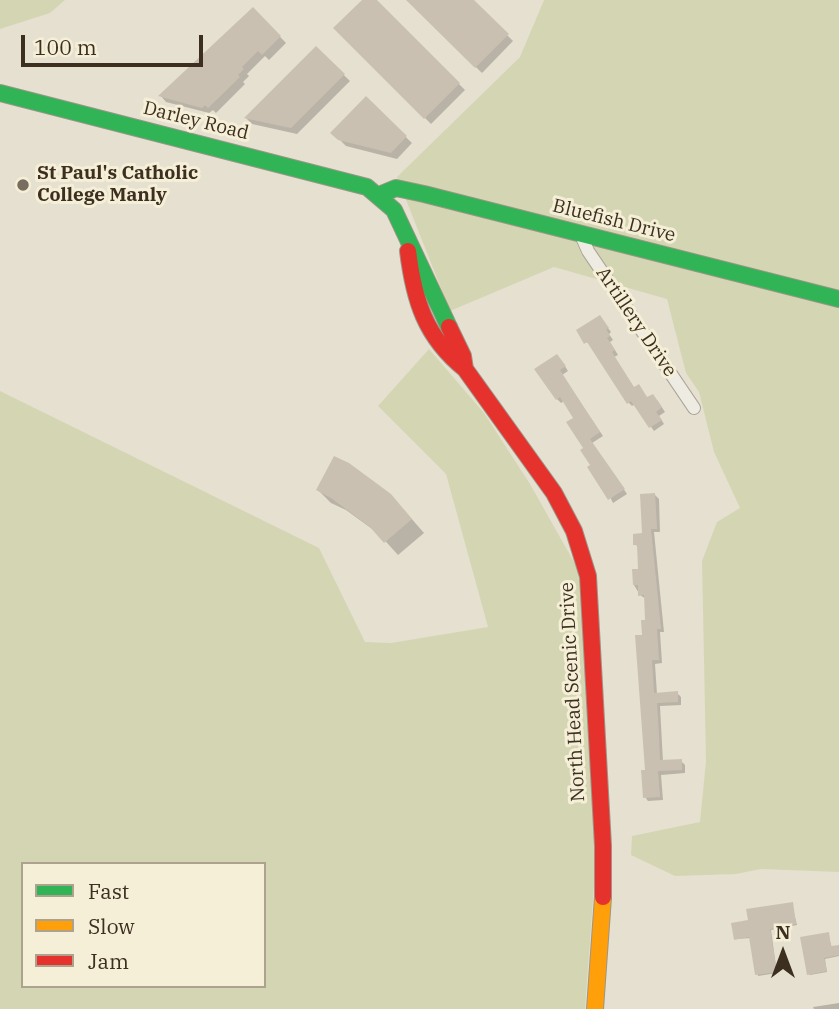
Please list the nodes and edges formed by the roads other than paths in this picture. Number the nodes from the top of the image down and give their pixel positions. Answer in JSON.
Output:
{"nodes":[{"id":1,"x":0,"y":93,"type":"edge"},
{"id":2,"x":379,"y":195,"type":"junction"},
{"id":3,"x":581,"y":235,"type":"junction"},
{"id":4,"x":839,"y":299,"type":"edge"},
{"id":5,"x":694,"y":408,"type":"dead end"},
{"id":6,"x":595,"y":1009,"type":"edge"}],
"edges":[{"from":1,"to":2,"type":"street","name":"Darley Road"},
{"from":2,"to":3,"type":"street","name":"Bluefish Drive"},
{"from":2,"to":6,"type":"street","name":"North Head Scenic Drive"},
{"from":3,"to":4,"type":"street","name":"Bluefish Drive"},
{"from":3,"to":5,"type":"street","name":"Artillery Drive"}]}
